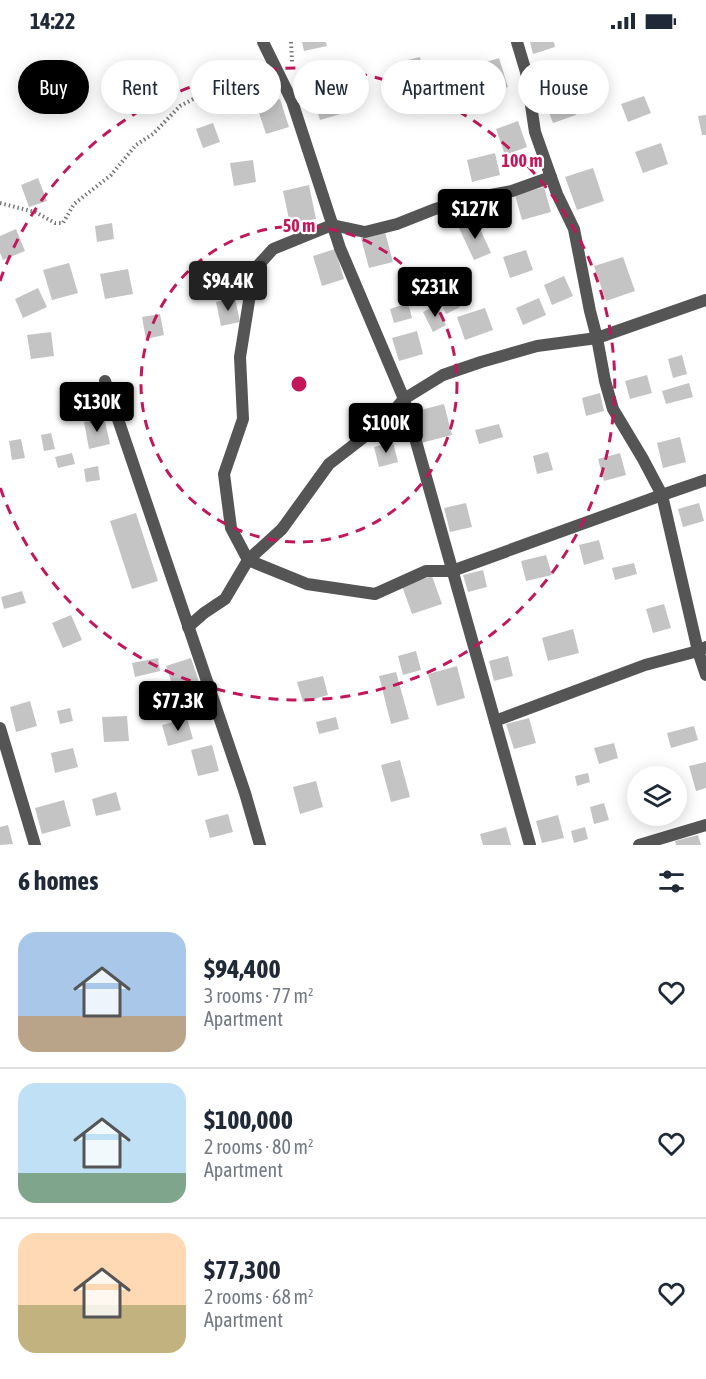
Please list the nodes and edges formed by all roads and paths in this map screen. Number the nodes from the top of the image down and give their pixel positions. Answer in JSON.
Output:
{"nodes":[{"id":1,"x":263,"y":42,"type":"edge"},
{"id":2,"x":291,"y":42,"type":"edge"},
{"id":3,"x":518,"y":42,"type":"edge"},
{"id":4,"x":272,"y":60,"type":"edge"},
{"id":5,"x":281,"y":72,"type":"edge"},
{"id":6,"x":281,"y":79,"type":"edge"},
{"id":7,"x":191,"y":100,"type":"edge"},
{"id":8,"x":551,"y":177,"type":"junction"},
{"id":9,"x":0,"y":203,"type":"edge"},
{"id":10,"x":332,"y":225,"type":"junction"},
{"id":11,"x":706,"y":300,"type":"edge"},
{"id":12,"x":597,"y":338,"type":"junction"},
{"id":13,"x":105,"y":381,"type":"dead end"},
{"id":14,"x":404,"y":399,"type":"junction"},
{"id":15,"x":706,"y":480,"type":"edge"},
{"id":16,"x":662,"y":495,"type":"junction"},
{"id":17,"x":248,"y":560,"type":"junction"},
{"id":18,"x":452,"y":571,"type":"junction"},
{"id":19,"x":188,"y":627,"type":"junction"},
{"id":20,"x":702,"y":649,"type":"edge"},
{"id":21,"x":706,"y":675,"type":"edge"},
{"id":22,"x":495,"y":721,"type":"junction"},
{"id":23,"x":0,"y":728,"type":"edge"},
{"id":24,"x":706,"y":825,"type":"edge"},
{"id":25,"x":35,"y":845,"type":"edge"},
{"id":26,"x":260,"y":845,"type":"edge"},
{"id":27,"x":530,"y":845,"type":"edge"},
{"id":28,"x":639,"y":845,"type":"edge"}],
"edges":[{"from":1,"to":4,"type":"street"},
{"from":2,"to":5,"type":"path"},
{"from":3,"to":8,"type":"street"},
{"from":6,"to":10,"type":"street"},
{"from":7,"to":9,"type":"path"},
{"from":8,"to":10,"type":"street"},
{"from":8,"to":12,"type":"street"},
{"from":10,"to":14,"type":"street"},
{"from":10,"to":17,"type":"street"},
{"from":11,"to":12,"type":"street"},
{"from":12,"to":14,"type":"street"},
{"from":12,"to":16,"type":"street"},
{"from":13,"to":19,"type":"street"},
{"from":14,"to":17,"type":"street"},
{"from":14,"to":18,"type":"street"},
{"from":15,"to":16,"type":"street"},
{"from":16,"to":18,"type":"street"},
{"from":16,"to":20,"type":"street"},
{"from":17,"to":18,"type":"street"},
{"from":17,"to":19,"type":"street"},
{"from":18,"to":22,"type":"street"},
{"from":19,"to":26,"type":"street"},
{"from":20,"to":21,"type":"street"},
{"from":20,"to":22,"type":"street"},
{"from":22,"to":27,"type":"street"},
{"from":23,"to":25,"type":"street"},
{"from":24,"to":28,"type":"street"}]}
